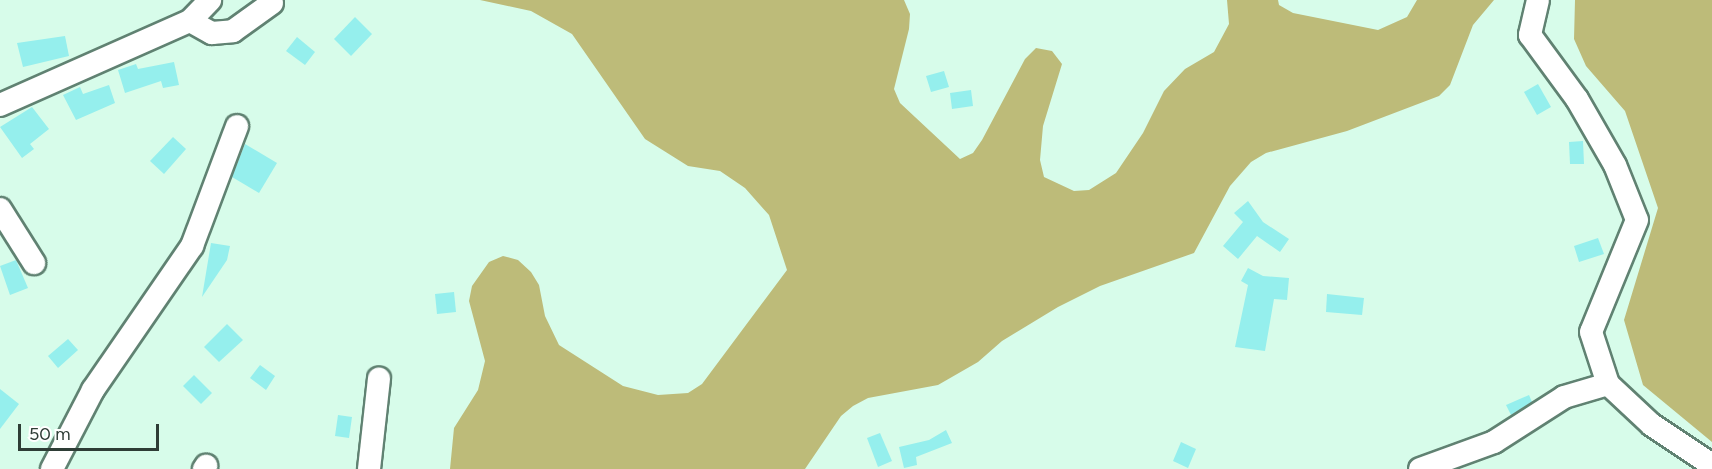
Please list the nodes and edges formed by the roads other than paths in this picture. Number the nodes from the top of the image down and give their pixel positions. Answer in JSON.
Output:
{"nodes":[{"id":1,"x":210,"y":0,"type":"edge"},
{"id":2,"x":1538,"y":0,"type":"edge"},
{"id":3,"x":272,"y":3,"type":"dead end"},
{"id":4,"x":190,"y":21,"type":"junction"},
{"id":5,"x":0,"y":105,"type":"edge"},
{"id":6,"x":237,"y":126,"type":"dead end"},
{"id":7,"x":0,"y":209,"type":"edge"},
{"id":8,"x":34,"y":263,"type":"dead end"},
{"id":9,"x":379,"y":379,"type":"dead end"},
{"id":10,"x":1608,"y":384,"type":"junction"},
{"id":11,"x":1712,"y":465,"type":"edge"},
{"id":12,"x":52,"y":469,"type":"edge"},
{"id":13,"x":369,"y":469,"type":"edge"},
{"id":14,"x":1420,"y":469,"type":"edge"}],
"edges":[{"from":1,"to":4,"type":"street"},
{"from":2,"to":10,"type":"street"},
{"from":3,"to":4,"type":"street"},
{"from":4,"to":5,"type":"street"},
{"from":6,"to":12,"type":"street"},
{"from":7,"to":8,"type":"street"},
{"from":9,"to":13,"type":"street"},
{"from":10,"to":11,"type":"street"},
{"from":10,"to":14,"type":"street"}]}
